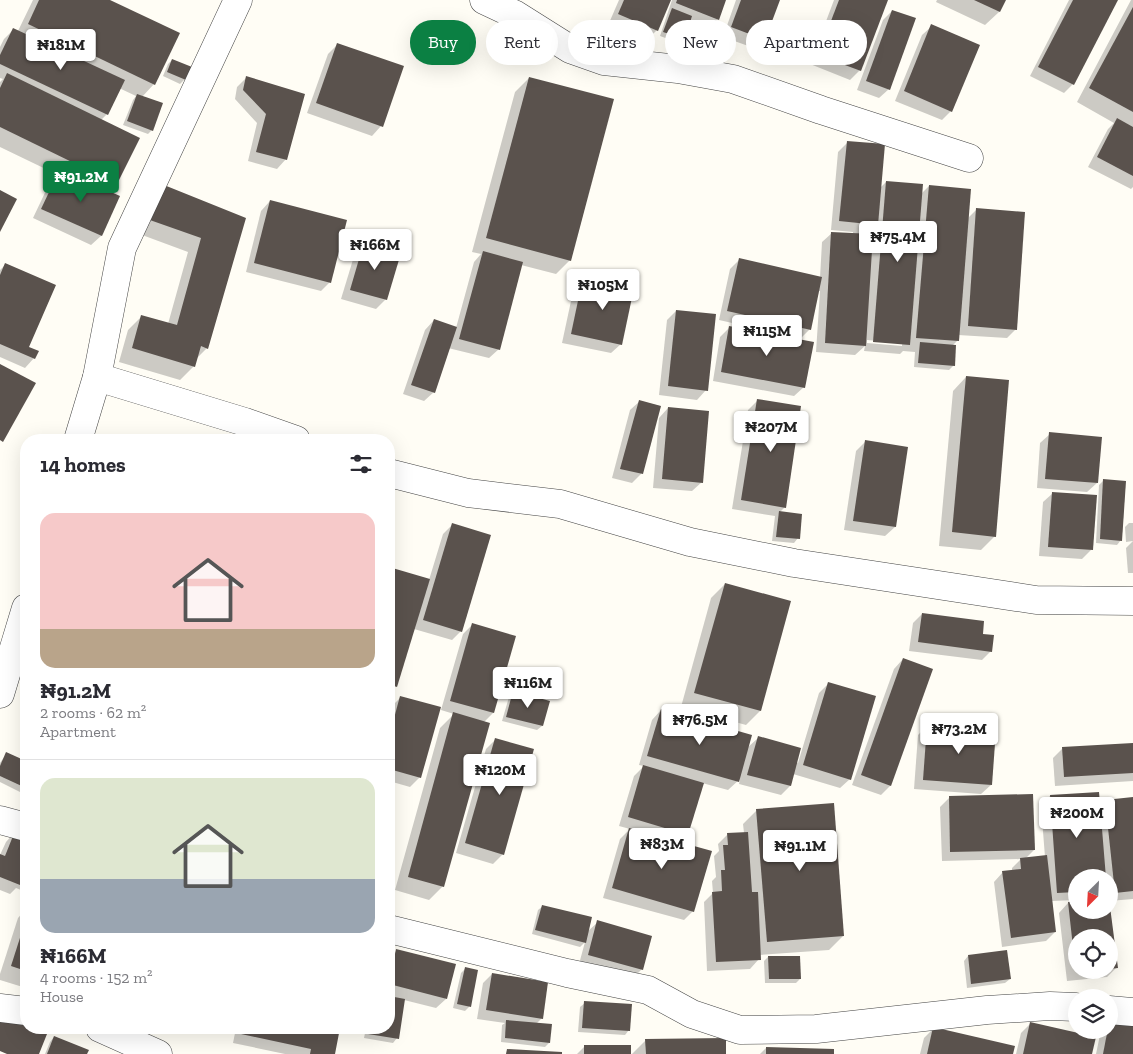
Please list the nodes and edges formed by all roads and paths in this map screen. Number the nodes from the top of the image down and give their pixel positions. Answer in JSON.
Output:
{"nodes":[{"id":1,"x":238,"y":0,"type":"edge"},
{"id":2,"x":484,"y":0,"type":"edge"},
{"id":3,"x":969,"y":158,"type":"dead end"},
{"id":4,"x":97,"y":377,"type":"junction"},
{"id":5,"x":80,"y":434,"type":"edge"},
{"id":6,"x":279,"y":434,"type":"edge"},
{"id":7,"x":395,"y":474,"type":"edge"},
{"id":8,"x":1133,"y":601,"type":"edge"},
{"id":9,"x":20,"y":628,"type":"edge"},
{"id":10,"x":0,"y":694,"type":"edge"},
{"id":11,"x":0,"y":820,"type":"edge"},
{"id":12,"x":20,"y":825,"type":"edge"},
{"id":13,"x":395,"y":930,"type":"edge"},
{"id":14,"x":1068,"y":1007,"type":"edge"},
{"id":15,"x":0,"y":1008,"type":"edge"},
{"id":16,"x":20,"y":1010,"type":"edge"},
{"id":17,"x":1118,"y":1011,"type":"edge"},
{"id":18,"x":1133,"y":1012,"type":"edge"},
{"id":19,"x":113,"y":1034,"type":"edge"},
{"id":20,"x":158,"y":1054,"type":"edge"}],
"edges":[{"from":1,"to":4,"type":"street"},
{"from":2,"to":3,"type":"street"},
{"from":4,"to":5,"type":"street"},
{"from":4,"to":6,"type":"street"},
{"from":7,"to":8,"type":"street"},
{"from":9,"to":10,"type":"street"},
{"from":11,"to":12,"type":"street"},
{"from":13,"to":14,"type":"street"},
{"from":15,"to":16,"type":"street"},
{"from":17,"to":18,"type":"street"},
{"from":19,"to":20,"type":"street"}]}
